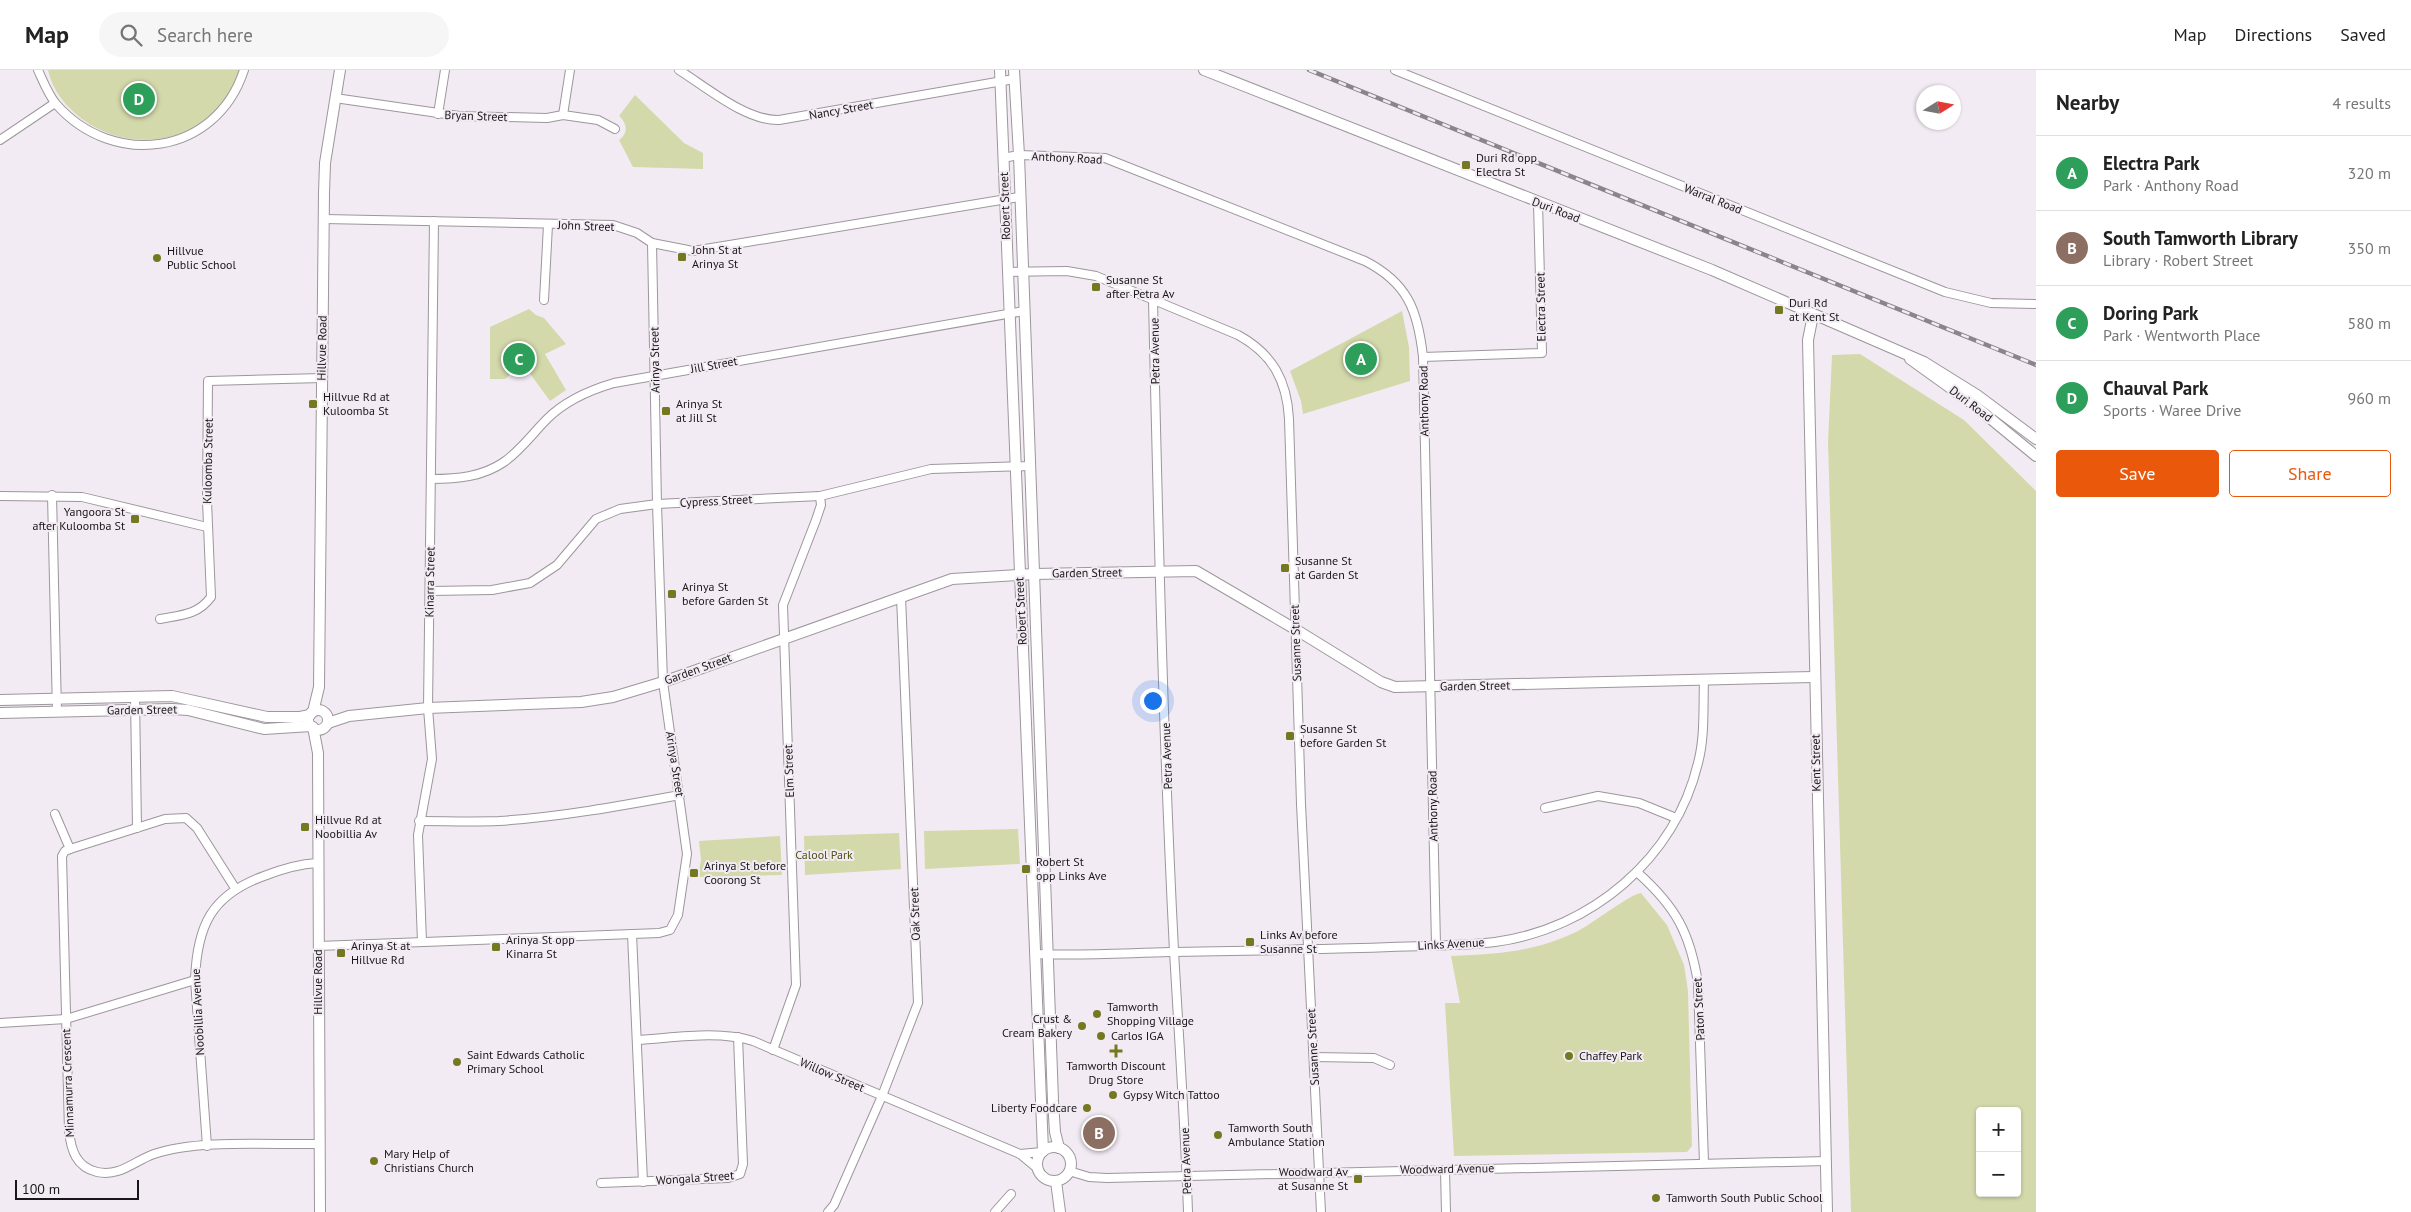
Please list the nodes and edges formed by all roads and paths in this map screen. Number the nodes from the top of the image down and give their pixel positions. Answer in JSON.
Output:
{"nodes":[{"id":1,"x":38,"y":70,"type":"edge"},
{"id":2,"x":244,"y":70,"type":"edge"},
{"id":3,"x":340,"y":70,"type":"edge"},
{"id":4,"x":445,"y":70,"type":"edge"},
{"id":5,"x":570,"y":70,"type":"edge"},
{"id":6,"x":679,"y":70,"type":"edge"},
{"id":7,"x":1000,"y":70,"type":"edge"},
{"id":8,"x":1204,"y":70,"type":"edge"},
{"id":9,"x":1395,"y":70,"type":"edge"},
{"id":10,"x":1014,"y":74,"type":"edge"},
{"id":11,"x":1001,"y":82,"type":"junction"},
{"id":12,"x":335,"y":98,"type":"junction"},
{"id":13,"x":55,"y":103,"type":"junction"},
{"id":14,"x":438,"y":114,"type":"junction"},
{"id":15,"x":563,"y":114,"type":"junction"},
{"id":16,"x":615,"y":129,"type":"dead end"},
{"id":17,"x":0,"y":140,"type":"edge"},
{"id":18,"x":1019,"y":156,"type":"junction"},
{"id":19,"x":1003,"y":158,"type":"junction"},
{"id":20,"x":1019,"y":197,"type":"junction"},
{"id":21,"x":1005,"y":200,"type":"junction"},
{"id":22,"x":1538,"y":203,"type":"junction"},
{"id":23,"x":324,"y":219,"type":"junction"},
{"id":24,"x":434,"y":221,"type":"junction"},
{"id":25,"x":548,"y":225,"type":"junction"},
{"id":26,"x":652,"y":243,"type":"junction"},
{"id":27,"x":1022,"y":271,"type":"junction"},
{"id":28,"x":1008,"y":272,"type":"junction"},
{"id":29,"x":544,"y":300,"type":"dead end"},
{"id":30,"x":1153,"y":300,"type":"junction"},
{"id":31,"x":2036,"y":304,"type":"edge"},
{"id":32,"x":1024,"y":311,"type":"junction"},
{"id":33,"x":1010,"y":314,"type":"junction"},
{"id":34,"x":1813,"y":315,"type":"junction"},
{"id":35,"x":1905,"y":354,"type":"junction"},
{"id":36,"x":1423,"y":357,"type":"junction"},
{"id":37,"x":656,"y":375,"type":"junction"},
{"id":38,"x":322,"y":378,"type":"junction"},
{"id":39,"x":2036,"y":439,"type":"edge"},
{"id":40,"x":2036,"y":456,"type":"edge"},
{"id":41,"x":1015,"y":466,"type":"junction"},
{"id":42,"x":1030,"y":466,"type":"junction"},
{"id":43,"x":431,"y":479,"type":"junction"},
{"id":44,"x":52,"y":495,"type":"junction"},
{"id":45,"x":0,"y":496,"type":"edge"},
{"id":46,"x":820,"y":496,"type":"junction"},
{"id":47,"x":657,"y":504,"type":"junction"},
{"id":48,"x":207,"y":527,"type":"junction"},
{"id":49,"x":1160,"y":572,"type":"junction"},
{"id":50,"x":1034,"y":574,"type":"junction"},
{"id":51,"x":1020,"y":575,"type":"junction"},
{"id":52,"x":430,"y":591,"type":"junction"},
{"id":53,"x":901,"y":597,"type":"junction"},
{"id":54,"x":160,"y":619,"type":"dead end"},
{"id":55,"x":1295,"y":629,"type":"junction"},
{"id":56,"x":784,"y":638,"type":"junction"},
{"id":57,"x":1814,"y":677,"type":"junction"},
{"id":58,"x":1704,"y":680,"type":"junction"},
{"id":59,"x":664,"y":682,"type":"junction"},
{"id":60,"x":319,"y":687,"type":"junction"},
{"id":61,"x":1430,"y":687,"type":"junction"},
{"id":62,"x":135,"y":697,"type":"junction"},
{"id":63,"x":57,"y":698,"type":"junction"},
{"id":64,"x":0,"y":700,"type":"edge"},
{"id":65,"x":428,"y":708,"type":"junction"},
{"id":66,"x":136,"y":710,"type":"junction"},
{"id":67,"x":57,"y":712,"type":"junction"},
{"id":68,"x":0,"y":713,"type":"edge"},
{"id":69,"x":311,"y":713,"type":"junction"},
{"id":70,"x":325,"y":719,"type":"junction"},
{"id":71,"x":312,"y":727,"type":"junction"},
{"id":72,"x":318,"y":753,"type":"junction"},
{"id":73,"x":680,"y":795,"type":"junction"},
{"id":74,"x":1545,"y":808,"type":"dead end"},
{"id":75,"x":55,"y":814,"type":"dead end"},
{"id":76,"x":1676,"y":818,"type":"junction"},
{"id":77,"x":419,"y":821,"type":"junction"},
{"id":78,"x":138,"y":828,"type":"junction"},
{"id":79,"x":70,"y":849,"type":"junction"},
{"id":80,"x":316,"y":863,"type":"junction"},
{"id":81,"x":1638,"y":873,"type":"junction"},
{"id":82,"x":235,"y":888,"type":"junction"},
{"id":83,"x":632,"y":934,"type":"junction"},
{"id":84,"x":422,"y":942,"type":"junction"},
{"id":85,"x":1436,"y":945,"type":"junction"},
{"id":86,"x":318,"y":946,"type":"junction"},
{"id":87,"x":1309,"y":949,"type":"junction"},
{"id":88,"x":1174,"y":952,"type":"junction"},
{"id":89,"x":1036,"y":954,"type":"junction"},
{"id":90,"x":1049,"y":954,"type":"junction"},
{"id":91,"x":195,"y":980,"type":"junction"},
{"id":92,"x":66,"y":1019,"type":"junction"},
{"id":93,"x":0,"y":1023,"type":"edge"},
{"id":94,"x":738,"y":1037,"type":"junction"},
{"id":95,"x":637,"y":1040,"type":"junction"},
{"id":96,"x":773,"y":1050,"type":"junction"},
{"id":97,"x":1314,"y":1058,"type":"junction"},
{"id":98,"x":1390,"y":1065,"type":"dead end"},
{"id":99,"x":882,"y":1096,"type":"junction"},
{"id":100,"x":319,"y":1144,"type":"junction"},
{"id":101,"x":206,"y":1146,"type":"junction"},
{"id":102,"x":1059,"y":1148,"type":"junction"},
{"id":103,"x":1043,"y":1152,"type":"junction"},
{"id":104,"x":1020,"y":1154,"type":"junction"},
{"id":105,"x":1826,"y":1161,"type":"junction"},
{"id":106,"x":1704,"y":1163,"type":"junction"},
{"id":107,"x":1038,"y":1169,"type":"junction"},
{"id":108,"x":1445,"y":1170,"type":"junction"},
{"id":109,"x":1069,"y":1171,"type":"junction"},
{"id":110,"x":1320,"y":1172,"type":"junction"},
{"id":111,"x":1186,"y":1175,"type":"junction"},
{"id":112,"x":1056,"y":1181,"type":"junction"},
{"id":113,"x":643,"y":1182,"type":"junction"},
{"id":114,"x":601,"y":1183,"type":"dead end"},
{"id":115,"x":1011,"y":1194,"type":"dead end"},
{"id":116,"x":320,"y":1212,"type":"edge"},
{"id":117,"x":828,"y":1212,"type":"edge"},
{"id":118,"x":995,"y":1212,"type":"edge"},
{"id":119,"x":1060,"y":1212,"type":"edge"},
{"id":120,"x":1188,"y":1212,"type":"edge"},
{"id":121,"x":1321,"y":1212,"type":"edge"},
{"id":122,"x":1446,"y":1212,"type":"edge"},
{"id":123,"x":1827,"y":1212,"type":"edge"}],
"edges":[{"from":1,"to":13,"type":"street"},
{"from":2,"to":13,"type":"street"},
{"from":3,"to":12,"type":"street","name":"Hillvue Road"},
{"from":4,"to":14,"type":"street"},
{"from":5,"to":15,"type":"street"},
{"from":6,"to":11,"type":"street","name":"Nancy Street"},
{"from":7,"to":11,"type":"street","name":"Robert Street"},
{"from":8,"to":22,"type":"street","name":"Duri Road"},
{"from":9,"to":31,"type":"street","name":"Warral Road"},
{"from":10,"to":11,"type":"street","name":"Nancy Street"},
{"from":10,"to":18,"type":"street","name":"Robert Street"},
{"from":11,"to":19,"type":"street","name":"Robert Street"},
{"from":12,"to":14,"type":"street","name":"Bryan Street"},
{"from":12,"to":23,"type":"street","name":"Hillvue Road"},
{"from":13,"to":17,"type":"street"},
{"from":14,"to":15,"type":"street","name":"Bryan Street"},
{"from":15,"to":16,"type":"street","name":"Bryan Street"},
{"from":18,"to":19,"type":"street","name":"Anthony Road"},
{"from":18,"to":20,"type":"street","name":"Robert Street"},
{"from":18,"to":36,"type":"street","name":"Anthony Road"},
{"from":19,"to":21,"type":"street","name":"Robert Street"},
{"from":20,"to":21,"type":"street","name":"John Street"},
{"from":20,"to":27,"type":"street","name":"Robert Street"},
{"from":21,"to":26,"type":"street","name":"John Street"},
{"from":21,"to":28,"type":"street","name":"Robert Street"},
{"from":22,"to":34,"type":"street","name":"Duri Road"},
{"from":22,"to":36,"type":"street","name":"Electra Street"},
{"from":23,"to":24,"type":"street","name":"John Street"},
{"from":23,"to":38,"type":"street","name":"Hillvue Road"},
{"from":24,"to":25,"type":"street","name":"John Street"},
{"from":24,"to":43,"type":"street","name":"Kinarra Street"},
{"from":25,"to":26,"type":"street","name":"John Street"},
{"from":25,"to":29,"type":"street"},
{"from":26,"to":37,"type":"street","name":"Arinya Street"},
{"from":27,"to":28,"type":"street","name":"Susanne Street"},
{"from":27,"to":30,"type":"street","name":"Susanne Street"},
{"from":27,"to":32,"type":"street","name":"Robert Street"},
{"from":28,"to":33,"type":"street","name":"Robert Street"},
{"from":30,"to":49,"type":"street","name":"Petra Avenue"},
{"from":30,"to":55,"type":"street","name":"Susanne Street"},
{"from":32,"to":33,"type":"street","name":"Jill Street"},
{"from":32,"to":42,"type":"street","name":"Robert Street"},
{"from":33,"to":37,"type":"street","name":"Jill Street"},
{"from":33,"to":41,"type":"street","name":"Robert Street"},
{"from":34,"to":35,"type":"street","name":"Duri Road"},
{"from":34,"to":57,"type":"street","name":"Kent Street"},
{"from":35,"to":39,"type":"street","name":"Duri Road"},
{"from":35,"to":40,"type":"street","name":"Duri Road"},
{"from":36,"to":61,"type":"street","name":"Anthony Road"},
{"from":37,"to":43,"type":"street","name":"Jill Street"},
{"from":37,"to":47,"type":"street","name":"Arinya Street"},
{"from":38,"to":48,"type":"street","name":"Kuloomba Street"},
{"from":38,"to":60,"type":"street","name":"Hillvue Road"},
{"from":41,"to":42,"type":"street","name":"Cypress Street"},
{"from":41,"to":46,"type":"street","name":"Cypress Street"},
{"from":41,"to":51,"type":"street","name":"Robert Street"},
{"from":42,"to":50,"type":"street","name":"Robert Street"},
{"from":43,"to":52,"type":"street","name":"Kinarra Street"},
{"from":44,"to":45,"type":"street"},
{"from":44,"to":48,"type":"street"},
{"from":44,"to":63,"type":"street"},
{"from":46,"to":47,"type":"street","name":"Cypress Street"},
{"from":46,"to":56,"type":"street","name":"Elm Street"},
{"from":47,"to":52,"type":"street","name":"Cypress Street"},
{"from":47,"to":59,"type":"street","name":"Arinya Street"},
{"from":48,"to":54,"type":"street","name":"Kuloomba Street"},
{"from":49,"to":50,"type":"street","name":"Garden Street"},
{"from":49,"to":55,"type":"street","name":"Garden Street"},
{"from":49,"to":88,"type":"street","name":"Petra Avenue"},
{"from":50,"to":51,"type":"street","name":"Garden Street"},
{"from":50,"to":90,"type":"street","name":"Robert Street"},
{"from":51,"to":53,"type":"street","name":"Garden Street"},
{"from":51,"to":89,"type":"street","name":"Robert Street"},
{"from":52,"to":65,"type":"street","name":"Kinarra Street"},
{"from":53,"to":56,"type":"street","name":"Garden Street"},
{"from":53,"to":99,"type":"street","name":"Oak Street"},
{"from":55,"to":61,"type":"street","name":"Garden Street"},
{"from":55,"to":87,"type":"street","name":"Susanne Street"},
{"from":56,"to":59,"type":"street","name":"Garden Street"},
{"from":56,"to":96,"type":"street","name":"Elm Street"},
{"from":57,"to":58,"type":"street","name":"Garden Street"},
{"from":57,"to":105,"type":"street","name":"Kent Street"},
{"from":58,"to":61,"type":"street","name":"Garden Street"},
{"from":58,"to":76,"type":"street","name":"Links Avenue"},
{"from":59,"to":65,"type":"street","name":"Garden Street"},
{"from":59,"to":73,"type":"street","name":"Arinya Street"},
{"from":60,"to":69,"type":"street","name":"Hillvue Road"},
{"from":60,"to":70,"type":"street","name":"Hillvue Road"},
{"from":61,"to":85,"type":"street","name":"Anthony Road"},
{"from":62,"to":63,"type":"street","name":"Garden Street"},
{"from":62,"to":66,"type":"street"},
{"from":62,"to":69,"type":"street","name":"Garden Street"},
{"from":63,"to":64,"type":"street","name":"Garden Street"},
{"from":63,"to":67,"type":"street"},
{"from":65,"to":70,"type":"street","name":"Garden Street"},
{"from":65,"to":77,"type":"street","name":"Kinarra Street"},
{"from":66,"to":67,"type":"street","name":"Garden Street"},
{"from":66,"to":71,"type":"street","name":"Garden Street"},
{"from":66,"to":78,"type":"street"},
{"from":67,"to":68,"type":"street","name":"Garden Street"},
{"from":69,"to":70,"type":"street","name":"Garden Street"},
{"from":69,"to":71,"type":"street","name":"Hillvue Road"},
{"from":70,"to":71,"type":"street","name":"Garden Street"},
{"from":70,"to":72,"type":"street","name":"Hillvue Road"},
{"from":71,"to":72,"type":"street","name":"Hillvue Road"},
{"from":72,"to":80,"type":"street","name":"Hillvue Road"},
{"from":73,"to":77,"type":"street"},
{"from":73,"to":83,"type":"street","name":"Arinya Street"},
{"from":74,"to":76,"type":"street"},
{"from":75,"to":79,"type":"street"},
{"from":76,"to":81,"type":"street","name":"Links Avenue"},
{"from":77,"to":84,"type":"street","name":"Kinarra Street"},
{"from":78,"to":79,"type":"street"},
{"from":78,"to":82,"type":"street"},
{"from":79,"to":92,"type":"street","name":"Minnamurra Crescent"},
{"from":80,"to":82,"type":"street","name":"Noobillia Avenue"},
{"from":80,"to":86,"type":"street","name":"Hillvue Road"},
{"from":81,"to":85,"type":"street","name":"Links Avenue"},
{"from":81,"to":106,"type":"street","name":"Paton Street"},
{"from":82,"to":91,"type":"street","name":"Noobillia Avenue"},
{"from":83,"to":84,"type":"street","name":"Arinya Street"},
{"from":83,"to":95,"type":"street"},
{"from":84,"to":86,"type":"street","name":"Arinya Street"},
{"from":85,"to":87,"type":"street","name":"Links Avenue"},
{"from":86,"to":100,"type":"street","name":"Hillvue Road"},
{"from":87,"to":88,"type":"street","name":"Links Avenue"},
{"from":87,"to":97,"type":"street","name":"Susanne Street"},
{"from":88,"to":90,"type":"street","name":"Links Avenue"},
{"from":88,"to":111,"type":"street","name":"Petra Avenue"},
{"from":89,"to":90,"type":"street","name":"Links Avenue"},
{"from":89,"to":103,"type":"street","name":"Robert Street"},
{"from":90,"to":102,"type":"street","name":"Robert Street"},
{"from":91,"to":92,"type":"street"},
{"from":91,"to":101,"type":"street","name":"Noobillia Avenue"},
{"from":92,"to":93,"type":"street"},
{"from":92,"to":101,"type":"street","name":"Minnamurra Crescent"},
{"from":94,"to":95,"type":"street","name":"Willow Street"},
{"from":94,"to":96,"type":"street","name":"Willow Street"},
{"from":94,"to":113,"type":"street","name":"Wongala Street"},
{"from":95,"to":113,"type":"street"},
{"from":96,"to":99,"type":"street","name":"Willow Street"},
{"from":97,"to":98,"type":"street"},
{"from":97,"to":110,"type":"street","name":"Susanne Street"},
{"from":99,"to":104,"type":"street","name":"Willow Street"},
{"from":99,"to":117,"type":"street","name":"Oak Street"},
{"from":100,"to":101,"type":"street","name":"Minnamurra Crescent"},
{"from":100,"to":116,"type":"street","name":"Hillvue Road"},
{"from":102,"to":103,"type":"street"},
{"from":102,"to":109,"type":"street"},
{"from":103,"to":104,"type":"street","name":"Willow Street"},
{"from":103,"to":107,"type":"street"},
{"from":104,"to":107,"type":"street","name":"Willow Street"},
{"from":105,"to":106,"type":"street","name":"Woodward Avenue"},
{"from":105,"to":123,"type":"street","name":"Kent Street"},
{"from":106,"to":108,"type":"street","name":"Woodward Avenue"},
{"from":107,"to":112,"type":"street"},
{"from":108,"to":110,"type":"street","name":"Woodward Avenue"},
{"from":108,"to":122,"type":"street"},
{"from":109,"to":111,"type":"street","name":"Woodward Avenue"},
{"from":109,"to":112,"type":"street"},
{"from":110,"to":111,"type":"street","name":"Woodward Avenue"},
{"from":110,"to":121,"type":"street","name":"Susanne Street"},
{"from":111,"to":120,"type":"street","name":"Petra Avenue"},
{"from":112,"to":119,"type":"street"},
{"from":113,"to":114,"type":"street","name":"Wongala Street"},
{"from":115,"to":118,"type":"street"}]}
